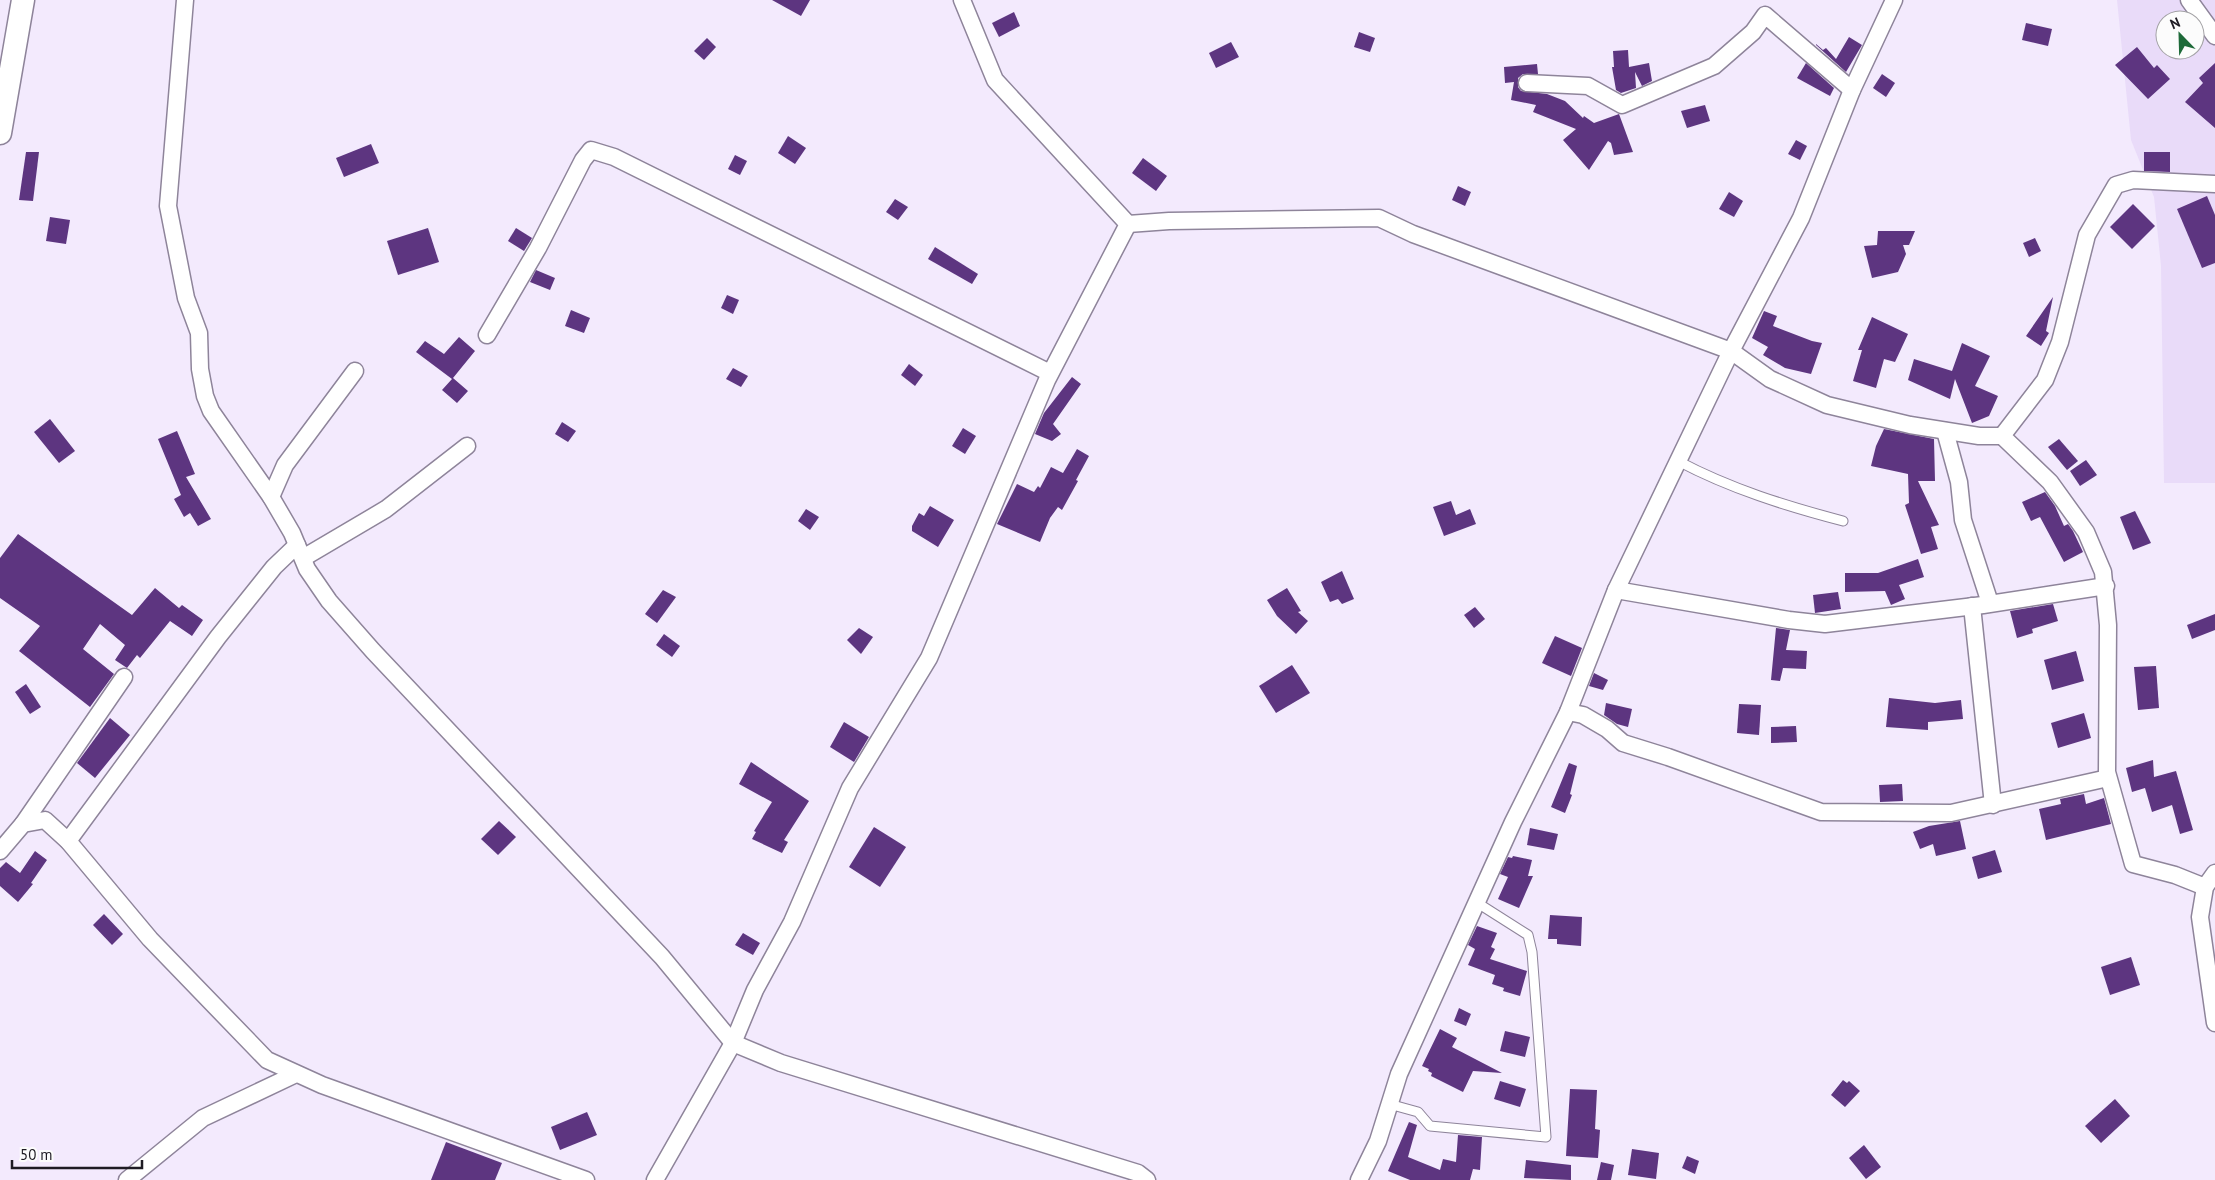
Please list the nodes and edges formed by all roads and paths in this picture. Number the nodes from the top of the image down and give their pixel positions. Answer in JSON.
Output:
{"nodes":[{"id":1,"x":23,"y":0,"type":"edge"},
{"id":2,"x":184,"y":0,"type":"edge"},
{"id":3,"x":962,"y":0,"type":"edge"},
{"id":4,"x":1894,"y":0,"type":"edge"},
{"id":5,"x":2189,"y":0,"type":"edge"},
{"id":6,"x":2215,"y":36,"type":"edge"},
{"id":7,"x":1527,"y":83,"type":"dead end"},
{"id":8,"x":1852,"y":90,"type":"junction"},
{"id":9,"x":0,"y":133,"type":"edge"},
{"id":10,"x":2215,"y":184,"type":"edge"},
{"id":11,"x":1128,"y":224,"type":"junction"},
{"id":12,"x":487,"y":335,"type":"dead end"},
{"id":13,"x":1731,"y":351,"type":"junction"},
{"id":14,"x":355,"y":372,"type":"dead end"},
{"id":15,"x":1050,"y":374,"type":"junction"},
{"id":16,"x":1945,"y":431,"type":"junction"},
{"id":17,"x":2002,"y":436,"type":"junction"},
{"id":18,"x":467,"y":446,"type":"dead end"},
{"id":19,"x":1678,"y":461,"type":"junction"},
{"id":20,"x":271,"y":497,"type":"junction"},
{"id":21,"x":1843,"y":521,"type":"dead end"},
{"id":22,"x":300,"y":552,"type":"junction"},
{"id":23,"x":2106,"y":586,"type":"junction"},
{"id":24,"x":1616,"y":590,"type":"junction"},
{"id":25,"x":1990,"y":603,"type":"junction"},
{"id":26,"x":1972,"y":606,"type":"junction"},
{"id":27,"x":124,"y":677,"type":"dead end"},
{"id":28,"x":1568,"y":712,"type":"junction"},
{"id":29,"x":2108,"y":778,"type":"junction"},
{"id":30,"x":1993,"y":805,"type":"junction"},
{"id":31,"x":24,"y":824,"type":"junction"},
{"id":32,"x":68,"y":841,"type":"junction"},
{"id":33,"x":0,"y":852,"type":"edge"},
{"id":34,"x":2215,"y":873,"type":"edge"},
{"id":35,"x":2205,"y":888,"type":"junction"},
{"id":36,"x":1476,"y":902,"type":"junction"},
{"id":37,"x":2215,"y":1023,"type":"edge"},
{"id":38,"x":733,"y":1043,"type":"junction"},
{"id":39,"x":296,"y":1074,"type":"junction"},
{"id":40,"x":1390,"y":1104,"type":"junction"},
{"id":41,"x":655,"y":1179,"type":"edge"},
{"id":42,"x":127,"y":1180,"type":"edge"},
{"id":43,"x":586,"y":1180,"type":"edge"},
{"id":44,"x":1147,"y":1180,"type":"edge"},
{"id":45,"x":1360,"y":1180,"type":"edge"}],
"edges":[{"from":1,"to":9,"type":"street"},
{"from":2,"to":20,"type":"street"},
{"from":3,"to":11,"type":"street"},
{"from":4,"to":8,"type":"street"},
{"from":5,"to":6,"type":"street"},
{"from":7,"to":8,"type":"street"},
{"from":8,"to":13,"type":"street"},
{"from":10,"to":17,"type":"street"},
{"from":11,"to":13,"type":"street"},
{"from":11,"to":15,"type":"street"},
{"from":12,"to":15,"type":"street"},
{"from":13,"to":16,"type":"street"},
{"from":13,"to":19,"type":"street"},
{"from":14,"to":20,"type":"street"},
{"from":15,"to":38,"type":"street"},
{"from":16,"to":17,"type":"street"},
{"from":16,"to":25,"type":"street"},
{"from":17,"to":23,"type":"street"},
{"from":18,"to":22,"type":"street"},
{"from":19,"to":21,"type":"lane"},
{"from":19,"to":24,"type":"street"},
{"from":20,"to":22,"type":"street"},
{"from":22,"to":32,"type":"street"},
{"from":22,"to":38,"type":"street"},
{"from":23,"to":25,"type":"street"},
{"from":23,"to":29,"type":"street"},
{"from":24,"to":26,"type":"street"},
{"from":24,"to":28,"type":"street"},
{"from":25,"to":26,"type":"street"},
{"from":26,"to":30,"type":"street"},
{"from":27,"to":31,"type":"street"},
{"from":28,"to":30,"type":"street"},
{"from":28,"to":36,"type":"street"},
{"from":29,"to":30,"type":"street"},
{"from":29,"to":35,"type":"street"},
{"from":31,"to":32,"type":"street"},
{"from":31,"to":33,"type":"street"},
{"from":32,"to":39,"type":"street"},
{"from":34,"to":35,"type":"street"},
{"from":35,"to":37,"type":"street"},
{"from":36,"to":40,"type":"street"},
{"from":36,"to":40,"type":"lane"},
{"from":38,"to":41,"type":"street"},
{"from":38,"to":44,"type":"street"},
{"from":39,"to":42,"type":"street"},
{"from":39,"to":43,"type":"street"},
{"from":40,"to":45,"type":"street"}]}
